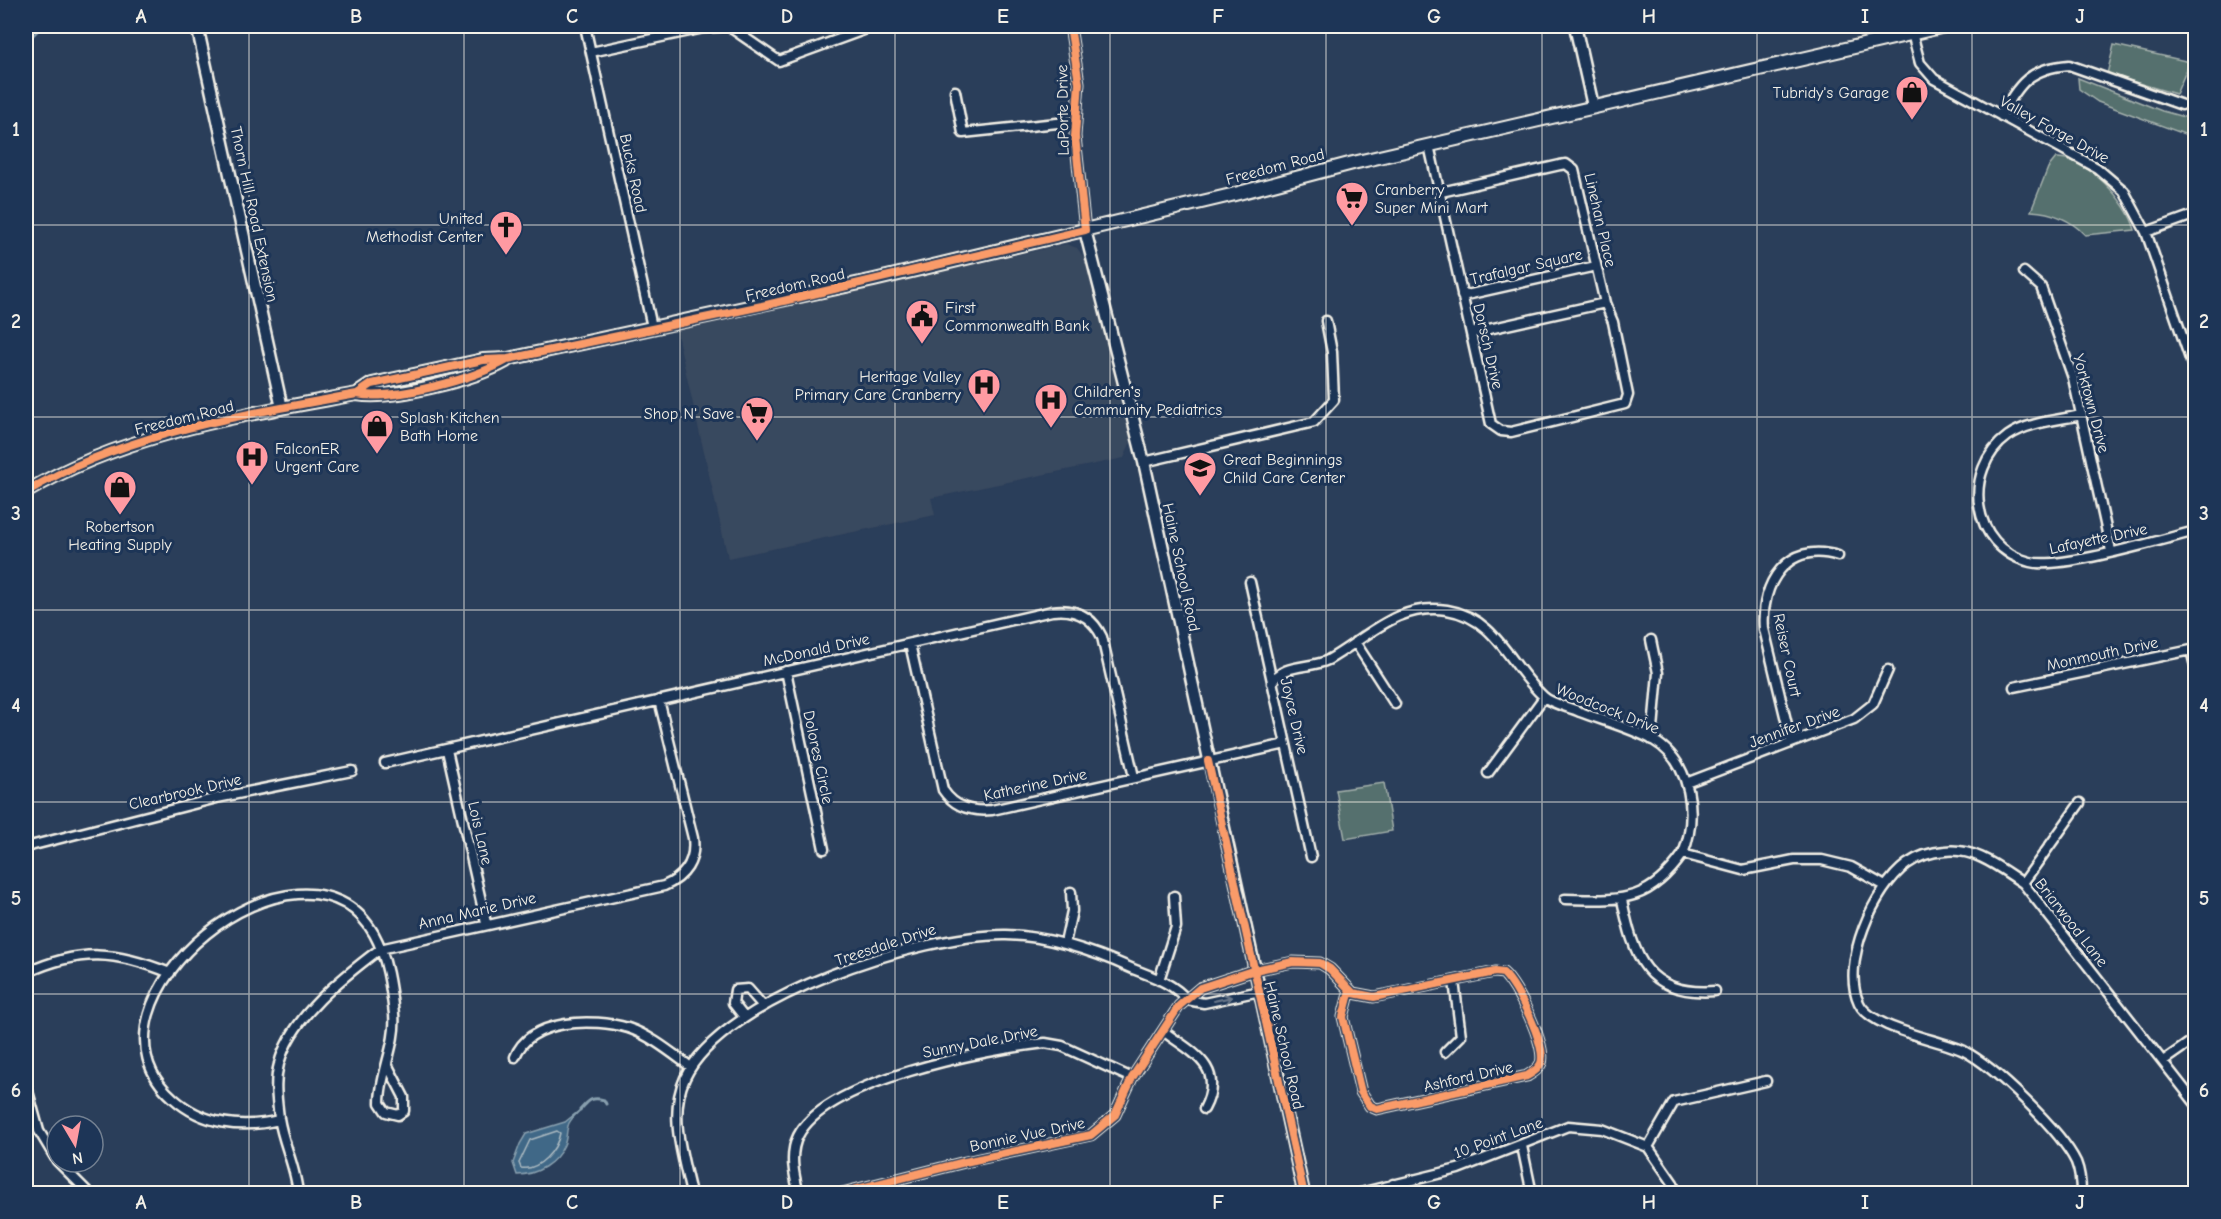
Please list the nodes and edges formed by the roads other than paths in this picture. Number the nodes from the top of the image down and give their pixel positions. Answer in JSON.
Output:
{"nodes":[{"id":1,"x":197,"y":26,"type":"edge"},
{"id":2,"x":585,"y":26,"type":"edge"},
{"id":3,"x":875,"y":26,"type":"edge"},
{"id":4,"x":1070,"y":26,"type":"edge"},
{"id":5,"x":1575,"y":26,"type":"edge"},
{"id":6,"x":1945,"y":26,"type":"edge"},
{"id":7,"x":1912,"y":29,"type":"edge"},
{"id":8,"x":591,"y":52,"type":"junction"},
{"id":9,"x":955,"y":91,"type":"dead end"},
{"id":10,"x":2182,"y":105,"type":"dead end"},
{"id":11,"x":1593,"y":106,"type":"junction"},
{"id":12,"x":2001,"y":116,"type":"junction"},
{"id":13,"x":1076,"y":121,"type":"junction"},
{"id":14,"x":1430,"y":144,"type":"junction"},
{"id":15,"x":1441,"y":192,"type":"junction"},
{"id":16,"x":2196,"y":214,"type":"edge"},
{"id":17,"x":1085,"y":230,"type":"junction"},
{"id":18,"x":2146,"y":232,"type":"junction"},
{"id":19,"x":1596,"y":266,"type":"junction"},
{"id":20,"x":2024,"y":272,"type":"dead end"},
{"id":21,"x":1462,"y":296,"type":"junction"},
{"id":22,"x":1605,"y":303,"type":"junction"},
{"id":23,"x":1326,"y":321,"type":"dead end"},
{"id":24,"x":652,"y":327,"type":"junction"},
{"id":25,"x":1471,"y":333,"type":"junction"},
{"id":26,"x":2196,"y":376,"type":"edge"},
{"id":27,"x":1619,"y":407,"type":"joint"},
{"id":28,"x":282,"y":408,"type":"junction"},
{"id":29,"x":2082,"y":415,"type":"junction"},
{"id":30,"x":1144,"y":462,"type":"junction"},
{"id":31,"x":26,"y":492,"type":"edge"},
{"id":32,"x":2196,"y":531,"type":"edge"},
{"id":33,"x":2111,"y":551,"type":"junction"},
{"id":34,"x":1838,"y":556,"type":"dead end"},
{"id":35,"x":1250,"y":582,"type":"dead end"},
{"id":36,"x":1651,"y":640,"type":"dead end"},
{"id":37,"x":1355,"y":642,"type":"junction"},
{"id":38,"x":910,"y":644,"type":"junction"},
{"id":39,"x":2193,"y":649,"type":"edge"},
{"id":40,"x":1888,"y":670,"type":"dead end"},
{"id":41,"x":2196,"y":670,"type":"edge"},
{"id":42,"x":786,"y":671,"type":"junction"},
{"id":43,"x":1272,"y":684,"type":"junction"},
{"id":44,"x":2014,"y":687,"type":"dead end"},
{"id":45,"x":1544,"y":698,"type":"junction"},
{"id":46,"x":659,"y":700,"type":"junction"},
{"id":47,"x":1395,"y":704,"type":"dead end"},
{"id":48,"x":1652,"y":740,"type":"junction"},
{"id":49,"x":1791,"y":741,"type":"junction"},
{"id":50,"x":1286,"y":744,"type":"junction"},
{"id":51,"x":447,"y":750,"type":"junction"},
{"id":52,"x":1208,"y":761,"type":"junction"},
{"id":53,"x":385,"y":763,"type":"dead end"},
{"id":54,"x":352,"y":771,"type":"dead end"},
{"id":55,"x":1488,"y":773,"type":"dead end"},
{"id":56,"x":1134,"y":777,"type":"junction"},
{"id":57,"x":1686,"y":783,"type":"junction"},
{"id":58,"x":2080,"y":803,"type":"dead end"},
{"id":59,"x":26,"y":847,"type":"edge"},
{"id":60,"x":824,"y":849,"type":"dead end"},
{"id":61,"x":1683,"y":854,"type":"junction"},
{"id":62,"x":1311,"y":857,"type":"dead end"},
{"id":63,"x":2022,"y":883,"type":"junction"},
{"id":64,"x":1885,"y":886,"type":"junction"},
{"id":65,"x":1071,"y":892,"type":"dead end"},
{"id":66,"x":1174,"y":896,"type":"dead end"},
{"id":67,"x":1565,"y":899,"type":"dead end"},
{"id":68,"x":1622,"y":900,"type":"junction"},
{"id":69,"x":486,"y":923,"type":"junction"},
{"id":70,"x":1065,"y":943,"type":"junction"},
{"id":71,"x":380,"y":949,"type":"junction"},
{"id":72,"x":1255,"y":970,"type":"junction"},
{"id":73,"x":26,"y":973,"type":"edge"},
{"id":74,"x":170,"y":974,"type":"junction"},
{"id":75,"x":1159,"y":980,"type":"junction"},
{"id":76,"x":1454,"y":981,"type":"junction"},
{"id":77,"x":1350,"y":990,"type":"junction"},
{"id":78,"x":1260,"y":991,"type":"junction"},
{"id":79,"x":1714,"y":991,"type":"dead end"},
{"id":80,"x":1186,"y":1000,"type":"junction"},
{"id":81,"x":763,"y":1006,"type":"junction"},
{"id":82,"x":744,"y":1017,"type":"junction"},
{"id":83,"x":1163,"y":1031,"type":"junction"},
{"id":84,"x":2196,"y":1038,"type":"edge"},
{"id":85,"x":1445,"y":1052,"type":"dead end"},
{"id":86,"x":515,"y":1057,"type":"dead end"},
{"id":87,"x":2163,"y":1061,"type":"junction"},
{"id":88,"x":387,"y":1064,"type":"junction"},
{"id":89,"x":692,"y":1067,"type":"junction"},
{"id":90,"x":1132,"y":1078,"type":"junction"},
{"id":91,"x":1766,"y":1081,"type":"dead end"},
{"id":92,"x":26,"y":1084,"type":"edge"},
{"id":93,"x":2196,"y":1104,"type":"edge"},
{"id":94,"x":1204,"y":1109,"type":"dead end"},
{"id":95,"x":279,"y":1120,"type":"junction"},
{"id":96,"x":45,"y":1141,"type":"edge"},
{"id":97,"x":1522,"y":1146,"type":"junction"},
{"id":98,"x":1648,"y":1147,"type":"junction"},
{"id":99,"x":69,"y":1174,"type":"edge"},
{"id":100,"x":1394,"y":1189,"type":"edge"},
{"id":101,"x":90,"y":1194,"type":"edge"},
{"id":102,"x":298,"y":1194,"type":"edge"},
{"id":103,"x":691,"y":1194,"type":"edge"},
{"id":104,"x":799,"y":1194,"type":"edge"},
{"id":105,"x":838,"y":1194,"type":"edge"},
{"id":106,"x":1304,"y":1194,"type":"edge"},
{"id":107,"x":1356,"y":1194,"type":"edge"},
{"id":108,"x":1532,"y":1194,"type":"edge"},
{"id":109,"x":1675,"y":1194,"type":"edge"},
{"id":110,"x":2081,"y":1194,"type":"edge"}],
"edges":[{"from":1,"to":28,"type":"street","name":"Thorn Hill Road Extension"},
{"from":2,"to":8,"type":"street","name":"Bucks Road"},
{"from":3,"to":8,"type":"street"},
{"from":4,"to":13,"type":"street","name":"LaPorte Drive"},
{"from":5,"to":11,"type":"street"},
{"from":6,"to":7,"type":"main road","name":"Freedom Road"},
{"from":7,"to":11,"type":"main road","name":"Freedom Road"},
{"from":7,"to":12,"type":"street","name":"Valley Forge Drive"},
{"from":8,"to":24,"type":"street","name":"Bucks Road"},
{"from":9,"to":13,"type":"street"},
{"from":10,"to":12,"type":"street"},
{"from":11,"to":14,"type":"main road","name":"Freedom Road"},
{"from":12,"to":18,"type":"street","name":"Valley Forge Drive"},
{"from":13,"to":17,"type":"street","name":"LaPorte Drive"},
{"from":14,"to":15,"type":"street","name":"Dorsch Drive"},
{"from":14,"to":17,"type":"main road","name":"Freedom Road"},
{"from":15,"to":19,"type":"street","name":"Linehan Place"},
{"from":15,"to":21,"type":"street","name":"Dorsch Drive"},
{"from":16,"to":18,"type":"street"},
{"from":17,"to":24,"type":"main road","name":"Freedom Road"},
{"from":17,"to":30,"type":"street","name":"Haine School Road"},
{"from":18,"to":26,"type":"street","name":"Valley Forge Drive"},
{"from":19,"to":21,"type":"street","name":"Trafalgar Square"},
{"from":19,"to":22,"type":"street","name":"Linehan Place"},
{"from":20,"to":29,"type":"street","name":"Yorktown Drive"},
{"from":21,"to":25,"type":"street","name":"Dorsch Drive"},
{"from":22,"to":25,"type":"street"},
{"from":22,"to":27,"type":"street","name":"Linehan Place"},
{"from":23,"to":30,"type":"street"},
{"from":24,"to":28,"type":"main road","name":"Freedom Road"},
{"from":25,"to":27,"type":"street","name":"Dorsch Drive"},
{"from":28,"to":31,"type":"main road","name":"Freedom Road"},
{"from":29,"to":33,"type":"street","name":"Yorktown Drive"},
{"from":29,"to":33,"type":"street","name":"Lafayette Drive"},
{"from":30,"to":52,"type":"street","name":"Haine School Road"},
{"from":32,"to":33,"type":"street","name":"Lafayette Drive"},
{"from":34,"to":49,"type":"street","name":"Reiser Court"},
{"from":35,"to":43,"type":"street","name":"Joyce Drive"},
{"from":36,"to":48,"type":"street"},
{"from":37,"to":43,"type":"street","name":"Woodcock Drive"},
{"from":37,"to":45,"type":"street","name":"Woodcock Drive"},
{"from":37,"to":47,"type":"street"},
{"from":38,"to":42,"type":"street","name":"McDonald Drive"},
{"from":38,"to":56,"type":"street","name":"McDonald Drive"},
{"from":38,"to":56,"type":"street","name":"Katherine Drive"},
{"from":39,"to":41,"type":"street"},
{"from":39,"to":44,"type":"street","name":"Monmouth Drive"},
{"from":40,"to":49,"type":"street","name":"Jennifer Drive"},
{"from":42,"to":46,"type":"street","name":"McDonald Drive"},
{"from":42,"to":60,"type":"street","name":"Dolores Circle"},
{"from":43,"to":50,"type":"street","name":"Joyce Drive"},
{"from":45,"to":48,"type":"street","name":"Woodcock Drive"},
{"from":45,"to":55,"type":"street"},
{"from":46,"to":51,"type":"street","name":"McDonald Drive"},
{"from":46,"to":69,"type":"street","name":"Anna Marie Drive"},
{"from":48,"to":57,"type":"street","name":"Woodcock Drive"},
{"from":49,"to":57,"type":"street","name":"Jennifer Drive"},
{"from":50,"to":52,"type":"street","name":"Katherine Drive"},
{"from":50,"to":62,"type":"street","name":"Joyce Drive"},
{"from":51,"to":53,"type":"street","name":"McDonald Drive"},
{"from":51,"to":69,"type":"street","name":"Lois Lane"},
{"from":52,"to":56,"type":"street","name":"Katherine Drive"},
{"from":52,"to":72,"type":"street","name":"Haine School Road"},
{"from":54,"to":59,"type":"street","name":"Clearbrook Drive"},
{"from":57,"to":61,"type":"street","name":"Woodcock Drive"},
{"from":58,"to":63,"type":"street"},
{"from":61,"to":64,"type":"street"},
{"from":61,"to":68,"type":"street"},
{"from":63,"to":64,"type":"street","name":"Briarwood Lane"},
{"from":63,"to":87,"type":"street","name":"Briarwood Lane"},
{"from":64,"to":110,"type":"street","name":"Briarwood Lane"},
{"from":65,"to":70,"type":"street"},
{"from":66,"to":75,"type":"street"},
{"from":67,"to":68,"type":"street"},
{"from":68,"to":79,"type":"street"},
{"from":69,"to":71,"type":"street","name":"Anna Marie Drive"},
{"from":70,"to":75,"type":"street","name":"Treesdale Drive"},
{"from":70,"to":81,"type":"street","name":"Treesdale Drive"},
{"from":71,"to":74,"type":"street"},
{"from":71,"to":88,"type":"street"},
{"from":71,"to":95,"type":"street","name":"Anna Marie Drive"},
{"from":72,"to":77,"type":"street"},
{"from":72,"to":78,"type":"street","name":"Haine School Road"},
{"from":72,"to":80,"type":"street","name":"Bonnie Vue Drive"},
{"from":73,"to":74,"type":"street"},
{"from":74,"to":95,"type":"street"},
{"from":75,"to":80,"type":"street","name":"Treesdale Drive"},
{"from":76,"to":77,"type":"street","name":"Ashford Drive"},
{"from":76,"to":77,"type":"street","name":"Ashford Drive"},
{"from":76,"to":85,"type":"street"},
{"from":80,"to":78,"type":"street","one_way":true},
{"from":78,"to":106,"type":"street","name":"Haine School Road"},
{"from":80,"to":83,"type":"street","name":"Bonnie Vue Drive"},
{"from":81,"to":82,"type":"street","name":"Treesdale Drive"},
{"from":81,"to":82,"type":"street"},
{"from":82,"to":89,"type":"street","name":"Treesdale Drive"},
{"from":83,"to":90,"type":"street","name":"Bonnie Vue Drive"},
{"from":83,"to":94,"type":"street"},
{"from":84,"to":87,"type":"street"},
{"from":86,"to":89,"type":"street"},
{"from":87,"to":93,"type":"street","name":"Briarwood Lane"},
{"from":88,"to":88,"type":"street"},
{"from":89,"to":103,"type":"street","name":"Treesdale Drive"},
{"from":90,"to":104,"type":"street","name":"Sunny Dale Drive"},
{"from":90,"to":105,"type":"street","name":"Bonnie Vue Drive"},
{"from":91,"to":98,"type":"street"},
{"from":92,"to":96,"type":"street"},
{"from":95,"to":102,"type":"street","name":"Anna Marie Drive"},
{"from":97,"to":98,"type":"street","name":"10 Point Lane"},
{"from":97,"to":100,"type":"street","name":"10 Point Lane"},
{"from":97,"to":108,"type":"street"},
{"from":98,"to":109,"type":"street"},
{"from":99,"to":101,"type":"street"},
{"from":100,"to":107,"type":"street","name":"10 Point Lane"}]}
